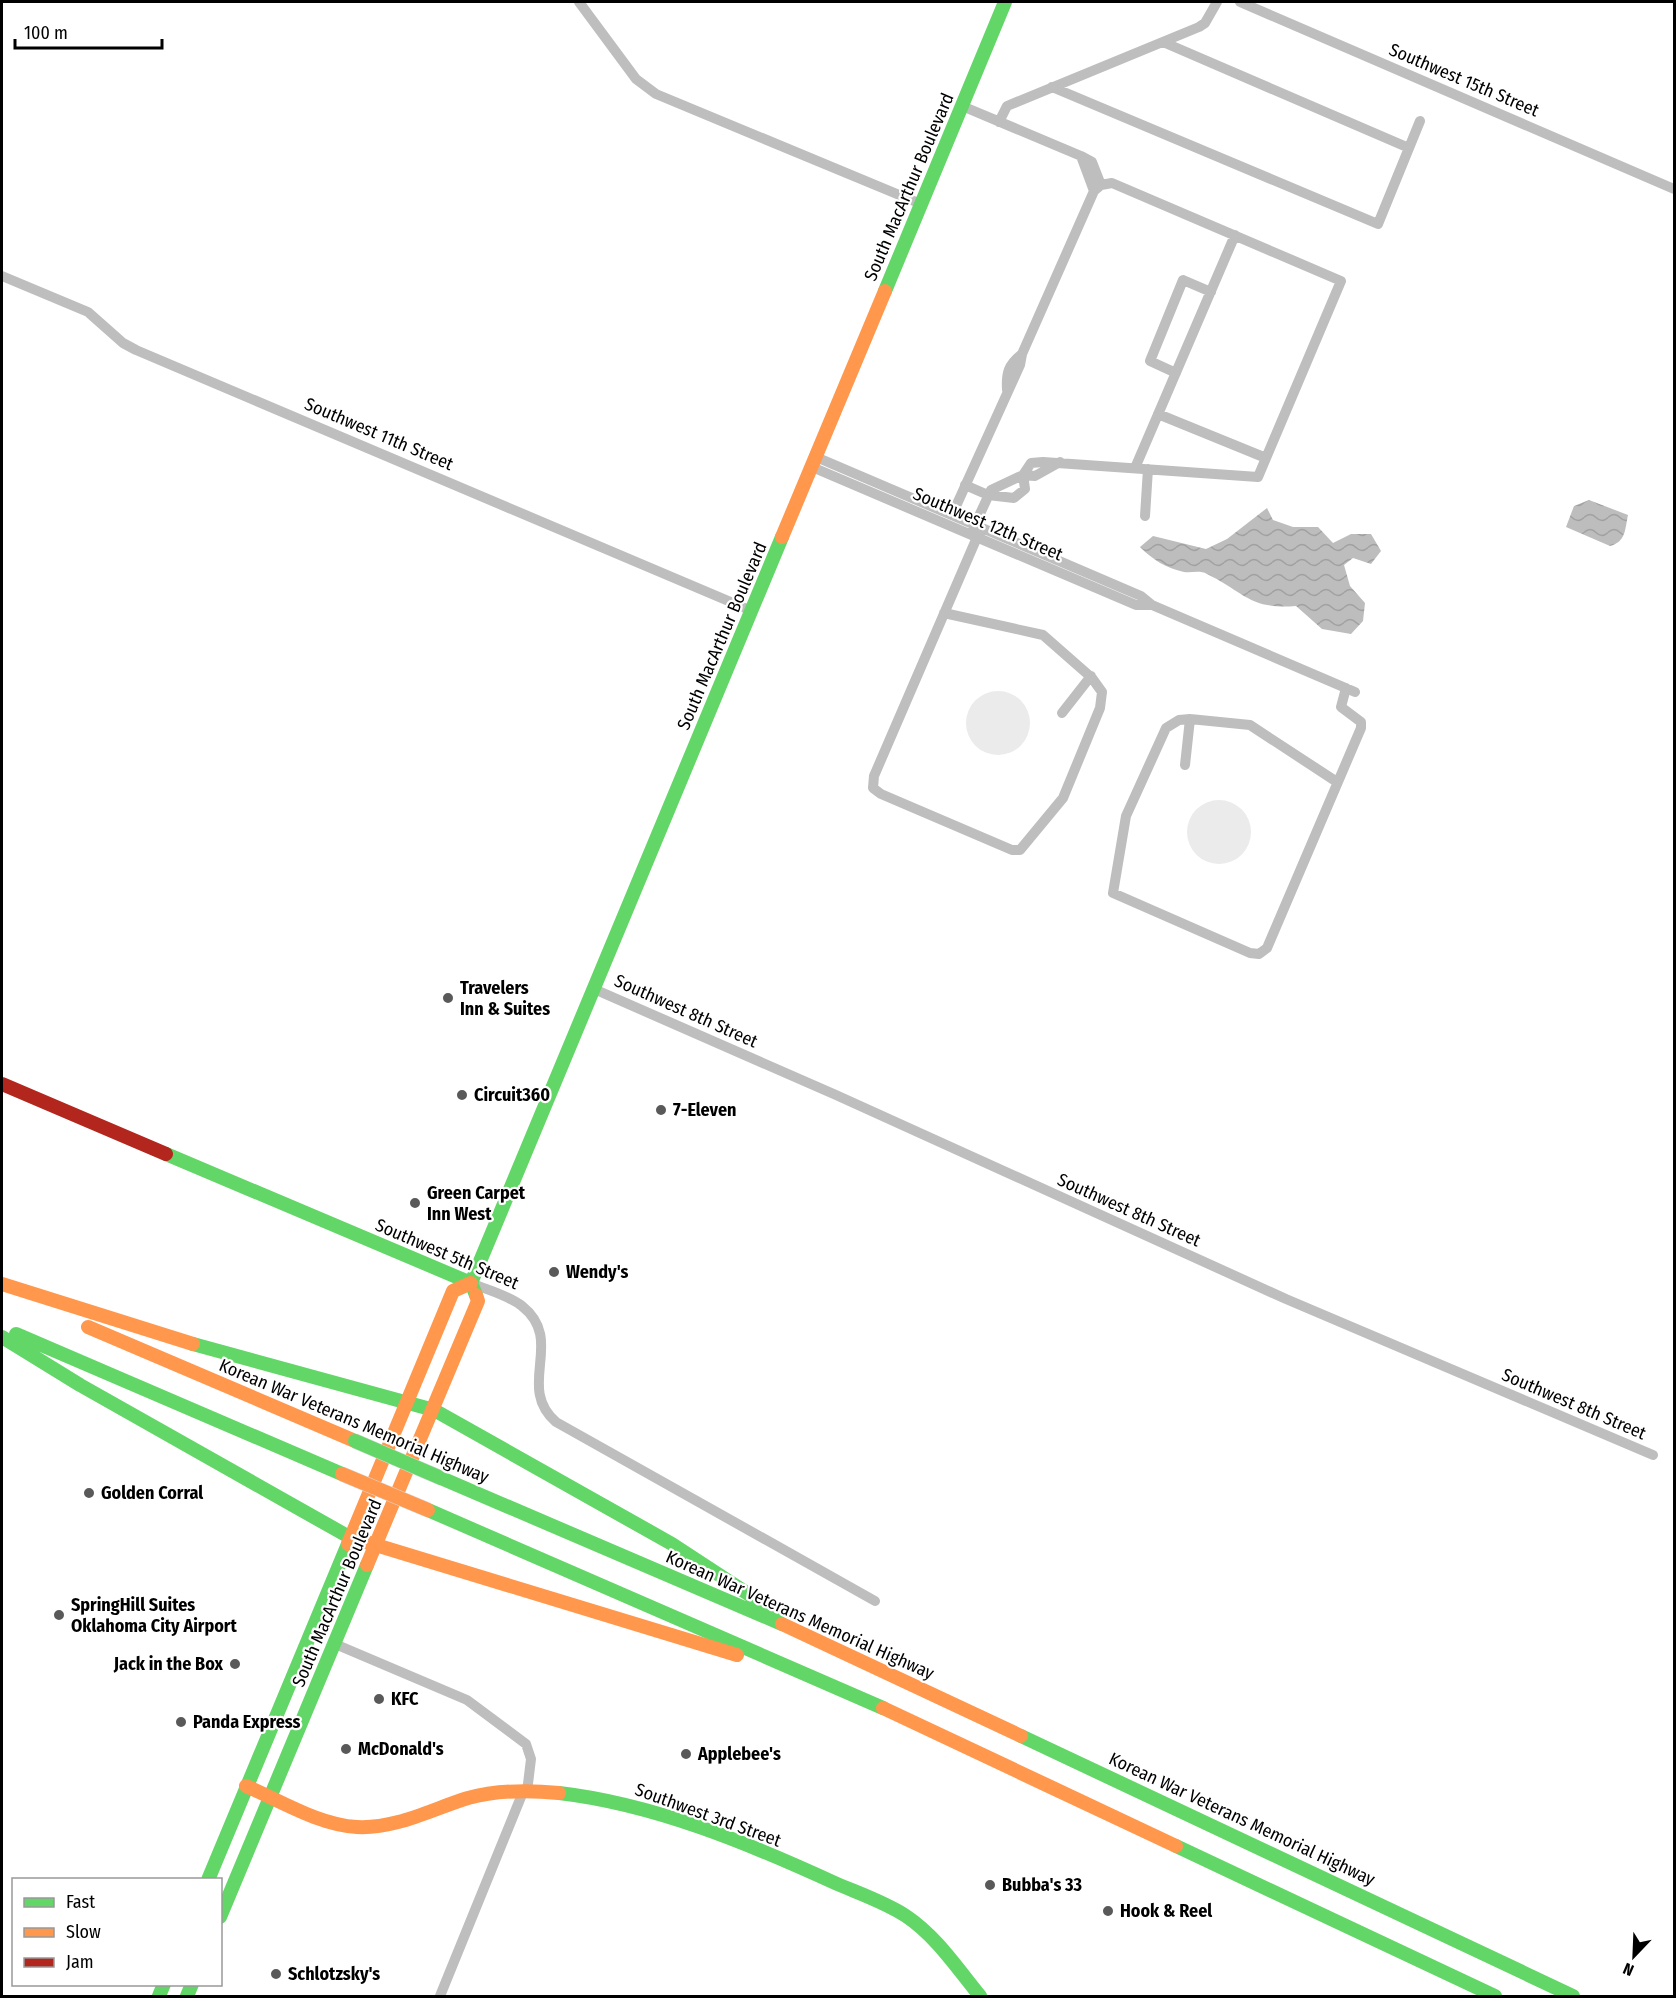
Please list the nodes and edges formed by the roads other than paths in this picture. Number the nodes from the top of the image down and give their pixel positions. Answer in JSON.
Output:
{"nodes":[{"id":1,"x":579,"y":2,"type":"edge"},
{"id":2,"x":1005,"y":2,"type":"edge"},
{"id":3,"x":1217,"y":2,"type":"edge"},
{"id":4,"x":1240,"y":2,"type":"edge"},
{"id":5,"x":1163,"y":42,"type":"junction"},
{"id":6,"x":1052,"y":87,"type":"junction"},
{"id":7,"x":962,"y":106,"type":"junction"},
{"id":8,"x":1420,"y":121,"type":"dead end"},
{"id":9,"x":999,"y":122,"type":"junction"},
{"id":10,"x":1409,"y":148,"type":"junction"},
{"id":11,"x":1097,"y":188,"type":"junction"},
{"id":12,"x":1674,"y":189,"type":"edge"},
{"id":13,"x":921,"y":204,"type":"junction"},
{"id":14,"x":1235,"y":236,"type":"junction"},
{"id":15,"x":2,"y":276,"type":"edge"},
{"id":16,"x":1211,"y":291,"type":"junction"},
{"id":17,"x":1176,"y":373,"type":"junction"},
{"id":18,"x":1158,"y":414,"type":"junction"},
{"id":19,"x":1266,"y":458,"type":"junction"},
{"id":20,"x":814,"y":462,"type":"junction"},
{"id":21,"x":1135,"y":468,"type":"junction"},
{"id":22,"x":1148,"y":469,"type":"junction"},
{"id":23,"x":1023,"y":475,"type":"junction"},
{"id":24,"x":965,"y":485,"type":"junction"},
{"id":25,"x":988,"y":495,"type":"junction"},
{"id":26,"x":952,"y":515,"type":"junction"},
{"id":27,"x":1145,"y":516,"type":"dead end"},
{"id":28,"x":976,"y":531,"type":"junction"},
{"id":29,"x":752,"y":610,"type":"junction"},
{"id":30,"x":944,"y":614,"type":"junction"},
{"id":31,"x":1091,"y":676,"type":"junction"},
{"id":32,"x":1062,"y":713,"type":"dead end"},
{"id":33,"x":1190,"y":719,"type":"junction"},
{"id":34,"x":1185,"y":765,"type":"dead end"},
{"id":35,"x":1337,"y":782,"type":"junction"},
{"id":36,"x":594,"y":989,"type":"junction"},
{"id":37,"x":2,"y":1084,"type":"edge"},
{"id":38,"x":471,"y":1283,"type":"junction"},
{"id":39,"x":2,"y":1284,"type":"edge"},
{"id":40,"x":2,"y":1290,"type":"edge"},
{"id":41,"x":2,"y":1328,"type":"edge"},
{"id":42,"x":2,"y":1337,"type":"edge"},
{"id":43,"x":407,"y":1403,"type":"junction"},
{"id":44,"x":434,"y":1410,"type":"junction"},
{"id":45,"x":1653,"y":1455,"type":"dead end"},
{"id":46,"x":351,"y":1538,"type":"junction"},
{"id":47,"x":376,"y":1546,"type":"junction"},
{"id":48,"x":875,"y":1601,"type":"dead end"},
{"id":49,"x":809,"y":1636,"type":"junction"},
{"id":50,"x":335,"y":1644,"type":"junction"},
{"id":51,"x":804,"y":1672,"type":"junction"},
{"id":52,"x":246,"y":1786,"type":"junction"},
{"id":53,"x":525,"y":1792,"type":"junction"},
{"id":54,"x":271,"y":1796,"type":"junction"},
{"id":55,"x":209,"y":1878,"type":"edge"},
{"id":56,"x":222,"y":1912,"type":"edge"},
{"id":57,"x":440,"y":1996,"type":"edge"},
{"id":58,"x":980,"y":1996,"type":"edge"},
{"id":59,"x":1495,"y":1996,"type":"edge"},
{"id":60,"x":1573,"y":1996,"type":"edge"}],
"edges":[{"from":1,"to":13,"type":"street"},
{"from":2,"to":7,"type":"main road","name":"South MacArthur Boulevard"},
{"from":3,"to":5,"type":"street"},
{"from":4,"to":12,"type":"street","name":"Southwest 15th Street"},
{"from":5,"to":6,"type":"street"},
{"from":5,"to":10,"type":"street"},
{"from":6,"to":9,"type":"street"},
{"from":6,"to":10,"type":"street"},
{"from":7,"to":9,"type":"street"},
{"from":7,"to":13,"type":"main road","name":"South MacArthur Boulevard"},
{"from":8,"to":10,"type":"street"},
{"from":9,"to":11,"type":"street"},
{"from":11,"to":14,"type":"street"},
{"from":11,"to":24,"type":"street"},
{"from":13,"to":20,"type":"main road","name":"South MacArthur Boulevard"},
{"from":14,"to":16,"type":"street"},
{"from":14,"to":19,"type":"street"},
{"from":15,"to":29,"type":"street","name":"Southwest 11th Street"},
{"from":16,"to":17,"type":"street"},
{"from":16,"to":17,"type":"street"},
{"from":17,"to":18,"type":"street"},
{"from":18,"to":19,"type":"street"},
{"from":18,"to":21,"type":"street"},
{"from":19,"to":22,"type":"street"},
{"from":20,"to":26,"type":"street","name":"Southwest 12th Street"},
{"from":20,"to":28,"type":"street","name":"Southwest 12th Street"},
{"from":20,"to":29,"type":"main road","name":"South MacArthur Boulevard"},
{"from":21,"to":22,"type":"street"},
{"from":21,"to":23,"type":"street"},
{"from":22,"to":27,"type":"street"},
{"from":23,"to":25,"type":"street"},
{"from":23,"to":25,"type":"street"},
{"from":24,"to":25,"type":"street"},
{"from":24,"to":26,"type":"street"},
{"from":25,"to":28,"type":"street"},
{"from":26,"to":28,"type":"street","name":"Southwest 12th Street"},
{"from":28,"to":30,"type":"street"},
{"from":28,"to":35,"type":"street","name":"Southwest 12th Street"},
{"from":29,"to":36,"type":"main road","name":"South MacArthur Boulevard"},
{"from":30,"to":31,"type":"street"},
{"from":30,"to":31,"type":"street"},
{"from":31,"to":32,"type":"street"},
{"from":33,"to":34,"type":"street"},
{"from":33,"to":35,"type":"street"},
{"from":33,"to":35,"type":"street"},
{"from":36,"to":38,"type":"main road","name":"South MacArthur Boulevard"},
{"from":36,"to":45,"type":"street","name":"Southwest 8th Street"},
{"from":37,"to":38,"type":"main road","name":"Southwest 5th Street"},
{"from":38,"to":43,"type":"main road","name":"South MacArthur Boulevard"},
{"from":38,"to":44,"type":"main road","name":"South MacArthur Boulevard"},
{"from":38,"to":48,"type":"street","name":"Southwest 5th Street"},
{"from":39,"to":43,"type":"main road"},
{"from":40,"to":49,"type":"main road","name":"Korean War Veterans Memorial Highway","bridge":true},
{"from":41,"to":51,"type":"main road","bridge":true},
{"from":42,"to":46,"type":"main road"},
{"from":43,"to":44,"type":"main road"},
{"from":43,"to":46,"type":"main road","name":"South MacArthur Boulevard"},
{"from":44,"to":47,"type":"main road","name":"South MacArthur Boulevard"},
{"from":44,"to":49,"type":"main road"},
{"from":46,"to":47,"type":"main road"},
{"from":46,"to":52,"type":"main road","name":"South MacArthur Boulevard"},
{"from":47,"to":50,"type":"main road","name":"South MacArthur Boulevard"},
{"from":47,"to":51,"type":"main road"},
{"from":49,"to":60,"type":"main road","name":"Korean War Veterans Memorial Highway"},
{"from":50,"to":53,"type":"street"},
{"from":50,"to":54,"type":"main road","name":"South MacArthur Boulevard"},
{"from":51,"to":59,"type":"main road"},
{"from":52,"to":54,"type":"main road","name":"Southwest 3rd Street"},
{"from":52,"to":55,"type":"main road","name":"South MacArthur Boulevard"},
{"from":53,"to":54,"type":"main road","name":"Southwest 3rd Street"},
{"from":53,"to":57,"type":"street"},
{"from":53,"to":58,"type":"main road","name":"Southwest 3rd Street"},
{"from":54,"to":56,"type":"main road","name":"South MacArthur Boulevard"}]}
